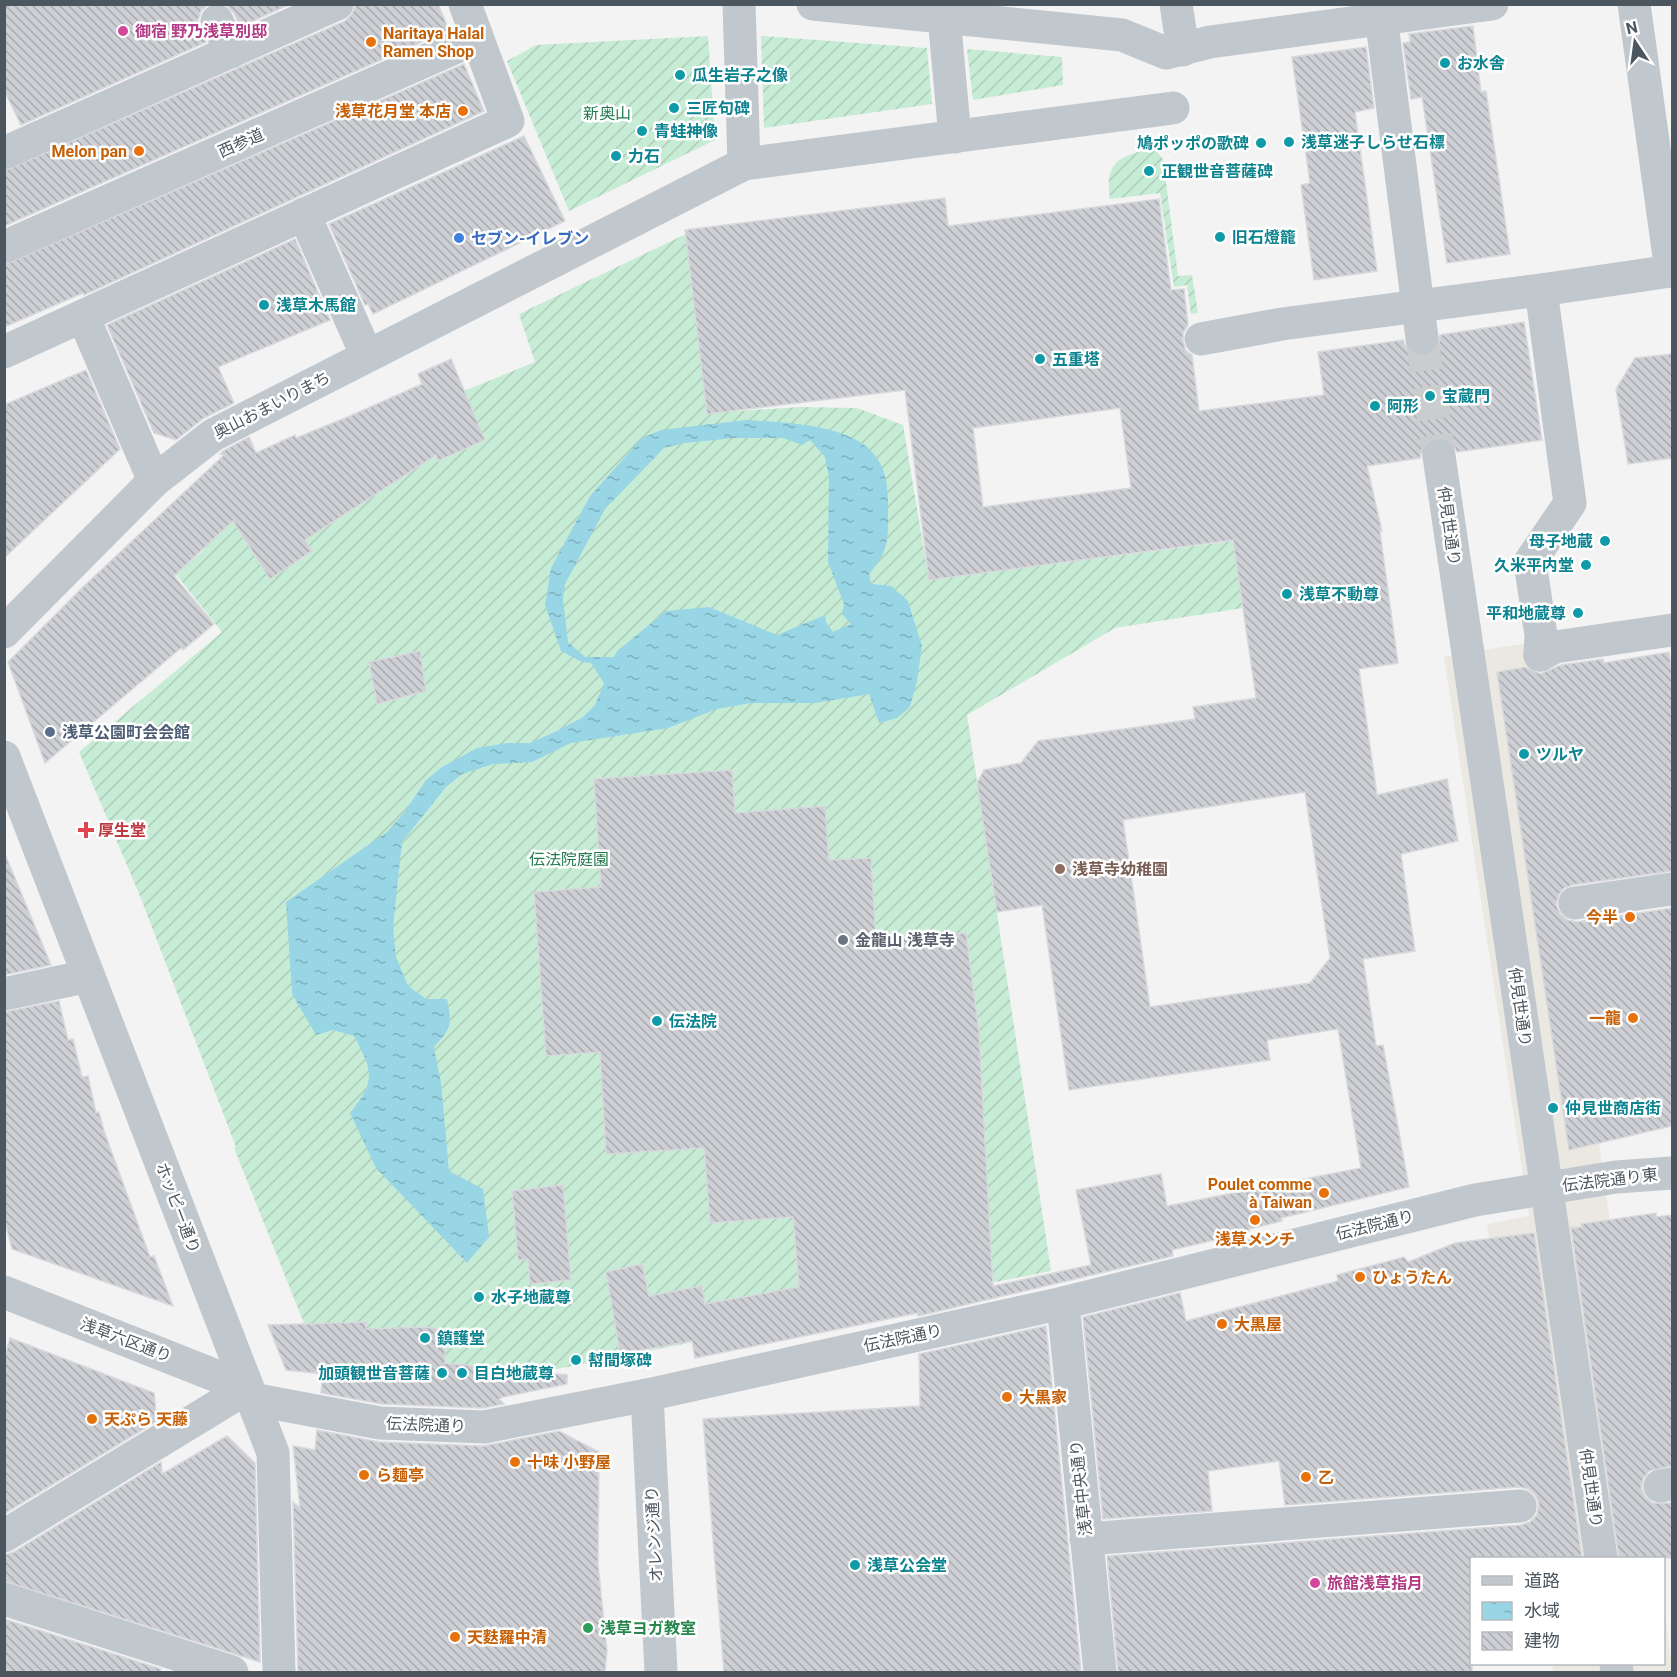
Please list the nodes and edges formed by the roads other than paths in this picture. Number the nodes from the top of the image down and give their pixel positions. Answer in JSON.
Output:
{"nodes":[{"id":1,"x":337,"y":4,"type":"edge"},
{"id":2,"x":465,"y":4,"type":"edge"},
{"id":3,"x":739,"y":4,"type":"edge"},
{"id":4,"x":813,"y":4,"type":"edge"},
{"id":5,"x":1176,"y":4,"type":"edge"},
{"id":6,"x":1492,"y":4,"type":"edge"},
{"id":7,"x":1634,"y":4,"type":"edge"},
{"id":8,"x":1381,"y":14,"type":"junction"},
{"id":9,"x":944,"y":17,"type":"junction"},
{"id":10,"x":217,"y":21,"type":"dead end"},
{"id":11,"x":477,"y":38,"type":"junction"},
{"id":12,"x":1183,"y":50,"type":"junction"},
{"id":13,"x":231,"y":52,"type":"junction"},
{"id":14,"x":1173,"y":108,"type":"dead end"},
{"id":15,"x":955,"y":137,"type":"junction"},
{"id":16,"x":6,"y":147,"type":"edge"},
{"id":17,"x":744,"y":164,"type":"junction"},
{"id":18,"x":304,"y":214,"type":"junction"},
{"id":19,"x":4,"y":247,"type":"edge"},
{"id":20,"x":1541,"y":290,"type":"junction"},
{"id":21,"x":1418,"y":305,"type":"junction"},
{"id":22,"x":83,"y":316,"type":"junction"},
{"id":23,"x":1422,"y":338,"type":"tunnel mouth"},
{"id":24,"x":1202,"y":339,"type":"dead end"},
{"id":25,"x":4,"y":352,"type":"edge"},
{"id":26,"x":367,"y":356,"type":"junction"},
{"id":27,"x":1439,"y":456,"type":"tunnel mouth"},
{"id":28,"x":154,"y":480,"type":"junction"},
{"id":29,"x":1672,"y":630,"type":"edge"},
{"id":30,"x":4,"y":632,"type":"edge"},
{"id":31,"x":4,"y":757,"type":"edge"},
{"id":32,"x":1672,"y":889,"type":"edge"},
{"id":33,"x":1575,"y":903,"type":"dead end"},
{"id":34,"x":88,"y":976,"type":"junction"},
{"id":35,"x":4,"y":994,"type":"edge"},
{"id":36,"x":1672,"y":1173,"type":"edge"},
{"id":37,"x":1548,"y":1188,"type":"junction"},
{"id":38,"x":4,"y":1292,"type":"edge"},
{"id":39,"x":1063,"y":1303,"type":"junction"},
{"id":40,"x":249,"y":1393,"type":"junction"},
{"id":41,"x":647,"y":1395,"type":"junction"},
{"id":42,"x":1520,"y":1506,"type":"dead end"},
{"id":43,"x":4,"y":1536,"type":"edge"},
{"id":44,"x":1086,"y":1539,"type":"junction"},
{"id":45,"x":1601,"y":1557,"type":"edge"},
{"id":46,"x":4,"y":1599,"type":"edge"},
{"id":47,"x":232,"y":1672,"type":"edge"},
{"id":48,"x":279,"y":1672,"type":"edge"},
{"id":49,"x":661,"y":1672,"type":"edge"},
{"id":50,"x":1100,"y":1672,"type":"edge"}],
"edges":[{"from":1,"to":13,"type":"street"},
{"from":2,"to":11,"type":"street"},
{"from":3,"to":17,"type":"street"},
{"from":4,"to":9,"type":"street"},
{"from":5,"to":12,"type":"street"},
{"from":6,"to":8,"type":"street"},
{"from":7,"to":20,"type":"street"},
{"from":8,"to":12,"type":"street"},
{"from":8,"to":21,"type":"street"},
{"from":9,"to":12,"type":"street"},
{"from":9,"to":15,"type":"street"},
{"from":10,"to":13,"type":"street"},
{"from":11,"to":18,"type":"street"},
{"from":11,"to":19,"type":"street","name":"西参道"},
{"from":13,"to":16,"type":"street"},
{"from":14,"to":15,"type":"street","name":"奥山おまいりまち"},
{"from":15,"to":17,"type":"street","name":"奥山おまいりまち"},
{"from":17,"to":26,"type":"street","name":"奥山おまいりまち"},
{"from":18,"to":22,"type":"street"},
{"from":18,"to":26,"type":"street"},
{"from":20,"to":21,"type":"street"},
{"from":20,"to":29,"type":"street"},
{"from":21,"to":23,"type":"street"},
{"from":21,"to":24,"type":"street"},
{"from":22,"to":25,"type":"street"},
{"from":22,"to":28,"type":"street"},
{"from":26,"to":28,"type":"street","name":"奥山おまいりまち"},
{"from":27,"to":37,"type":"street","name":"仲見世通り"},
{"from":28,"to":30,"type":"street","name":"奥山おまいりまち"},
{"from":31,"to":34,"type":"street","name":"ホッピー通り"},
{"from":32,"to":33,"type":"street"},
{"from":34,"to":35,"type":"street"},
{"from":34,"to":40,"type":"street","name":"ホッピー通り"},
{"from":36,"to":37,"type":"street","name":"伝法院通り東"},
{"from":37,"to":39,"type":"street","name":"伝法院通り"},
{"from":37,"to":45,"type":"street","name":"仲見世通り"},
{"from":38,"to":40,"type":"street","name":"浅草六区通り"},
{"from":39,"to":41,"type":"street","name":"伝法院通り"},
{"from":39,"to":44,"type":"street","name":"浅草中央通り"},
{"from":40,"to":41,"type":"street","name":"伝法院通り"},
{"from":40,"to":43,"type":"street"},
{"from":40,"to":48,"type":"street","name":"ホッピー通り"},
{"from":41,"to":49,"type":"street","name":"オレンジ通り"},
{"from":42,"to":44,"type":"street"},
{"from":44,"to":50,"type":"street","name":"浅草中央通り"},
{"from":46,"to":47,"type":"street"}]}
